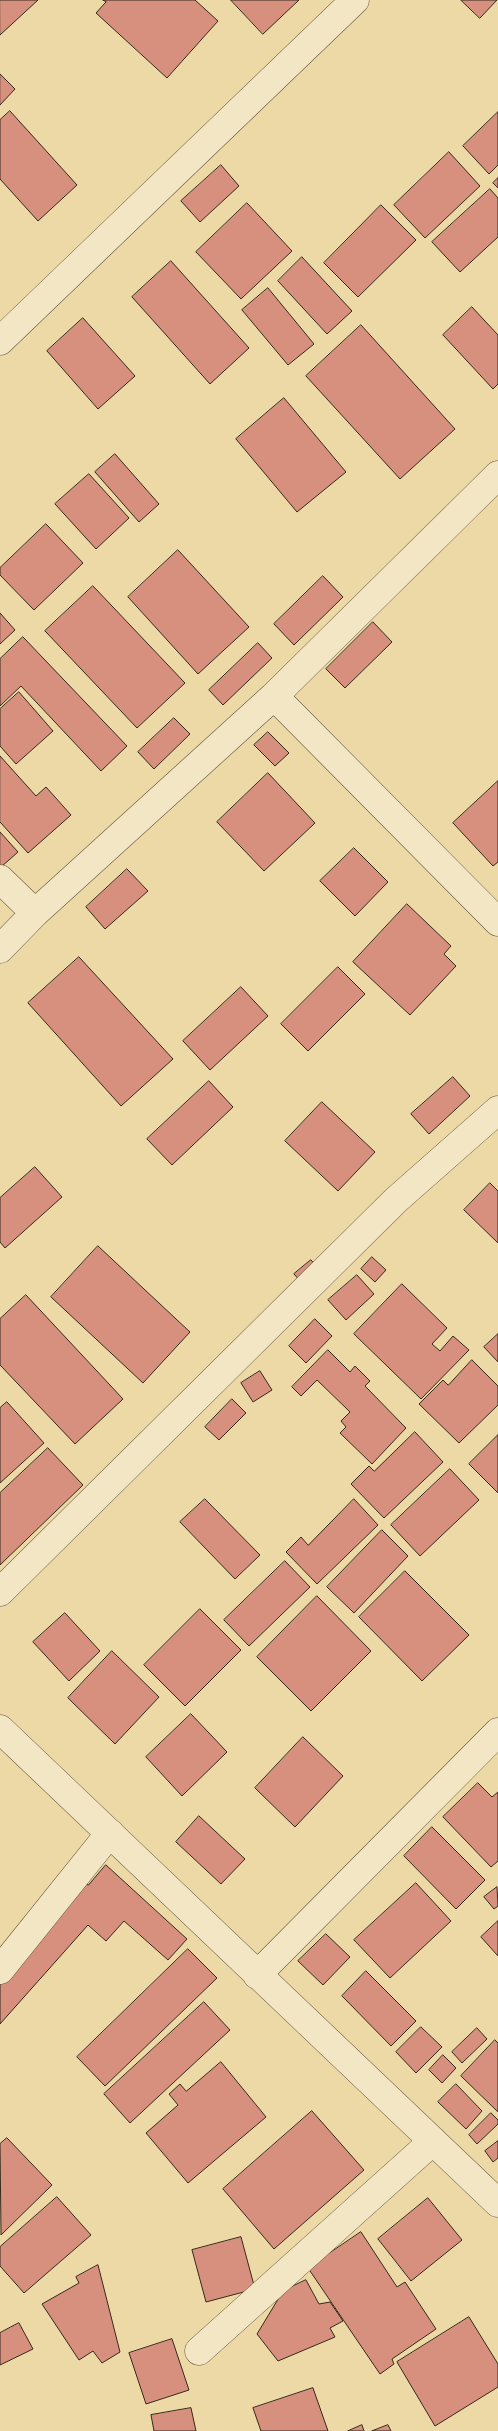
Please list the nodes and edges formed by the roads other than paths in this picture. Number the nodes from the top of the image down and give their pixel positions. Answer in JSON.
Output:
{"nodes":[{"id":1,"x":355,"y":0,"type":"edge"},
{"id":2,"x":0,"y":341,"type":"edge"},
{"id":3,"x":498,"y":475,"type":"edge"},
{"id":4,"x":274,"y":696,"type":"junction"},
{"id":5,"x":0,"y":879,"type":"edge"},
{"id":6,"x":35,"y":913,"type":"junction"},
{"id":7,"x":498,"y":922,"type":"edge"},
{"id":8,"x":0,"y":949,"type":"edge"},
{"id":9,"x":498,"y":1110,"type":"edge"},
{"id":10,"x":0,"y":1592,"type":"edge"},
{"id":11,"x":0,"y":1729,"type":"edge"},
{"id":12,"x":498,"y":1732,"type":"edge"},
{"id":13,"x":110,"y":1833,"type":"junction"},
{"id":14,"x":0,"y":1970,"type":"edge"},
{"id":15,"x":257,"y":1975,"type":"junction"},
{"id":16,"x":433,"y":2141,"type":"junction"},
{"id":17,"x":498,"y":2203,"type":"edge"},
{"id":18,"x":200,"y":2351,"type":"dead end"}],
"edges":[{"from":1,"to":2,"type":"street"},
{"from":3,"to":4,"type":"street"},
{"from":4,"to":6,"type":"street"},
{"from":4,"to":7,"type":"street"},
{"from":5,"to":6,"type":"street"},
{"from":6,"to":8,"type":"street"},
{"from":9,"to":10,"type":"street"},
{"from":11,"to":13,"type":"street"},
{"from":12,"to":15,"type":"street"},
{"from":13,"to":14,"type":"street"},
{"from":13,"to":15,"type":"street"},
{"from":15,"to":16,"type":"street"},
{"from":16,"to":17,"type":"street"},
{"from":16,"to":18,"type":"street"}]}
